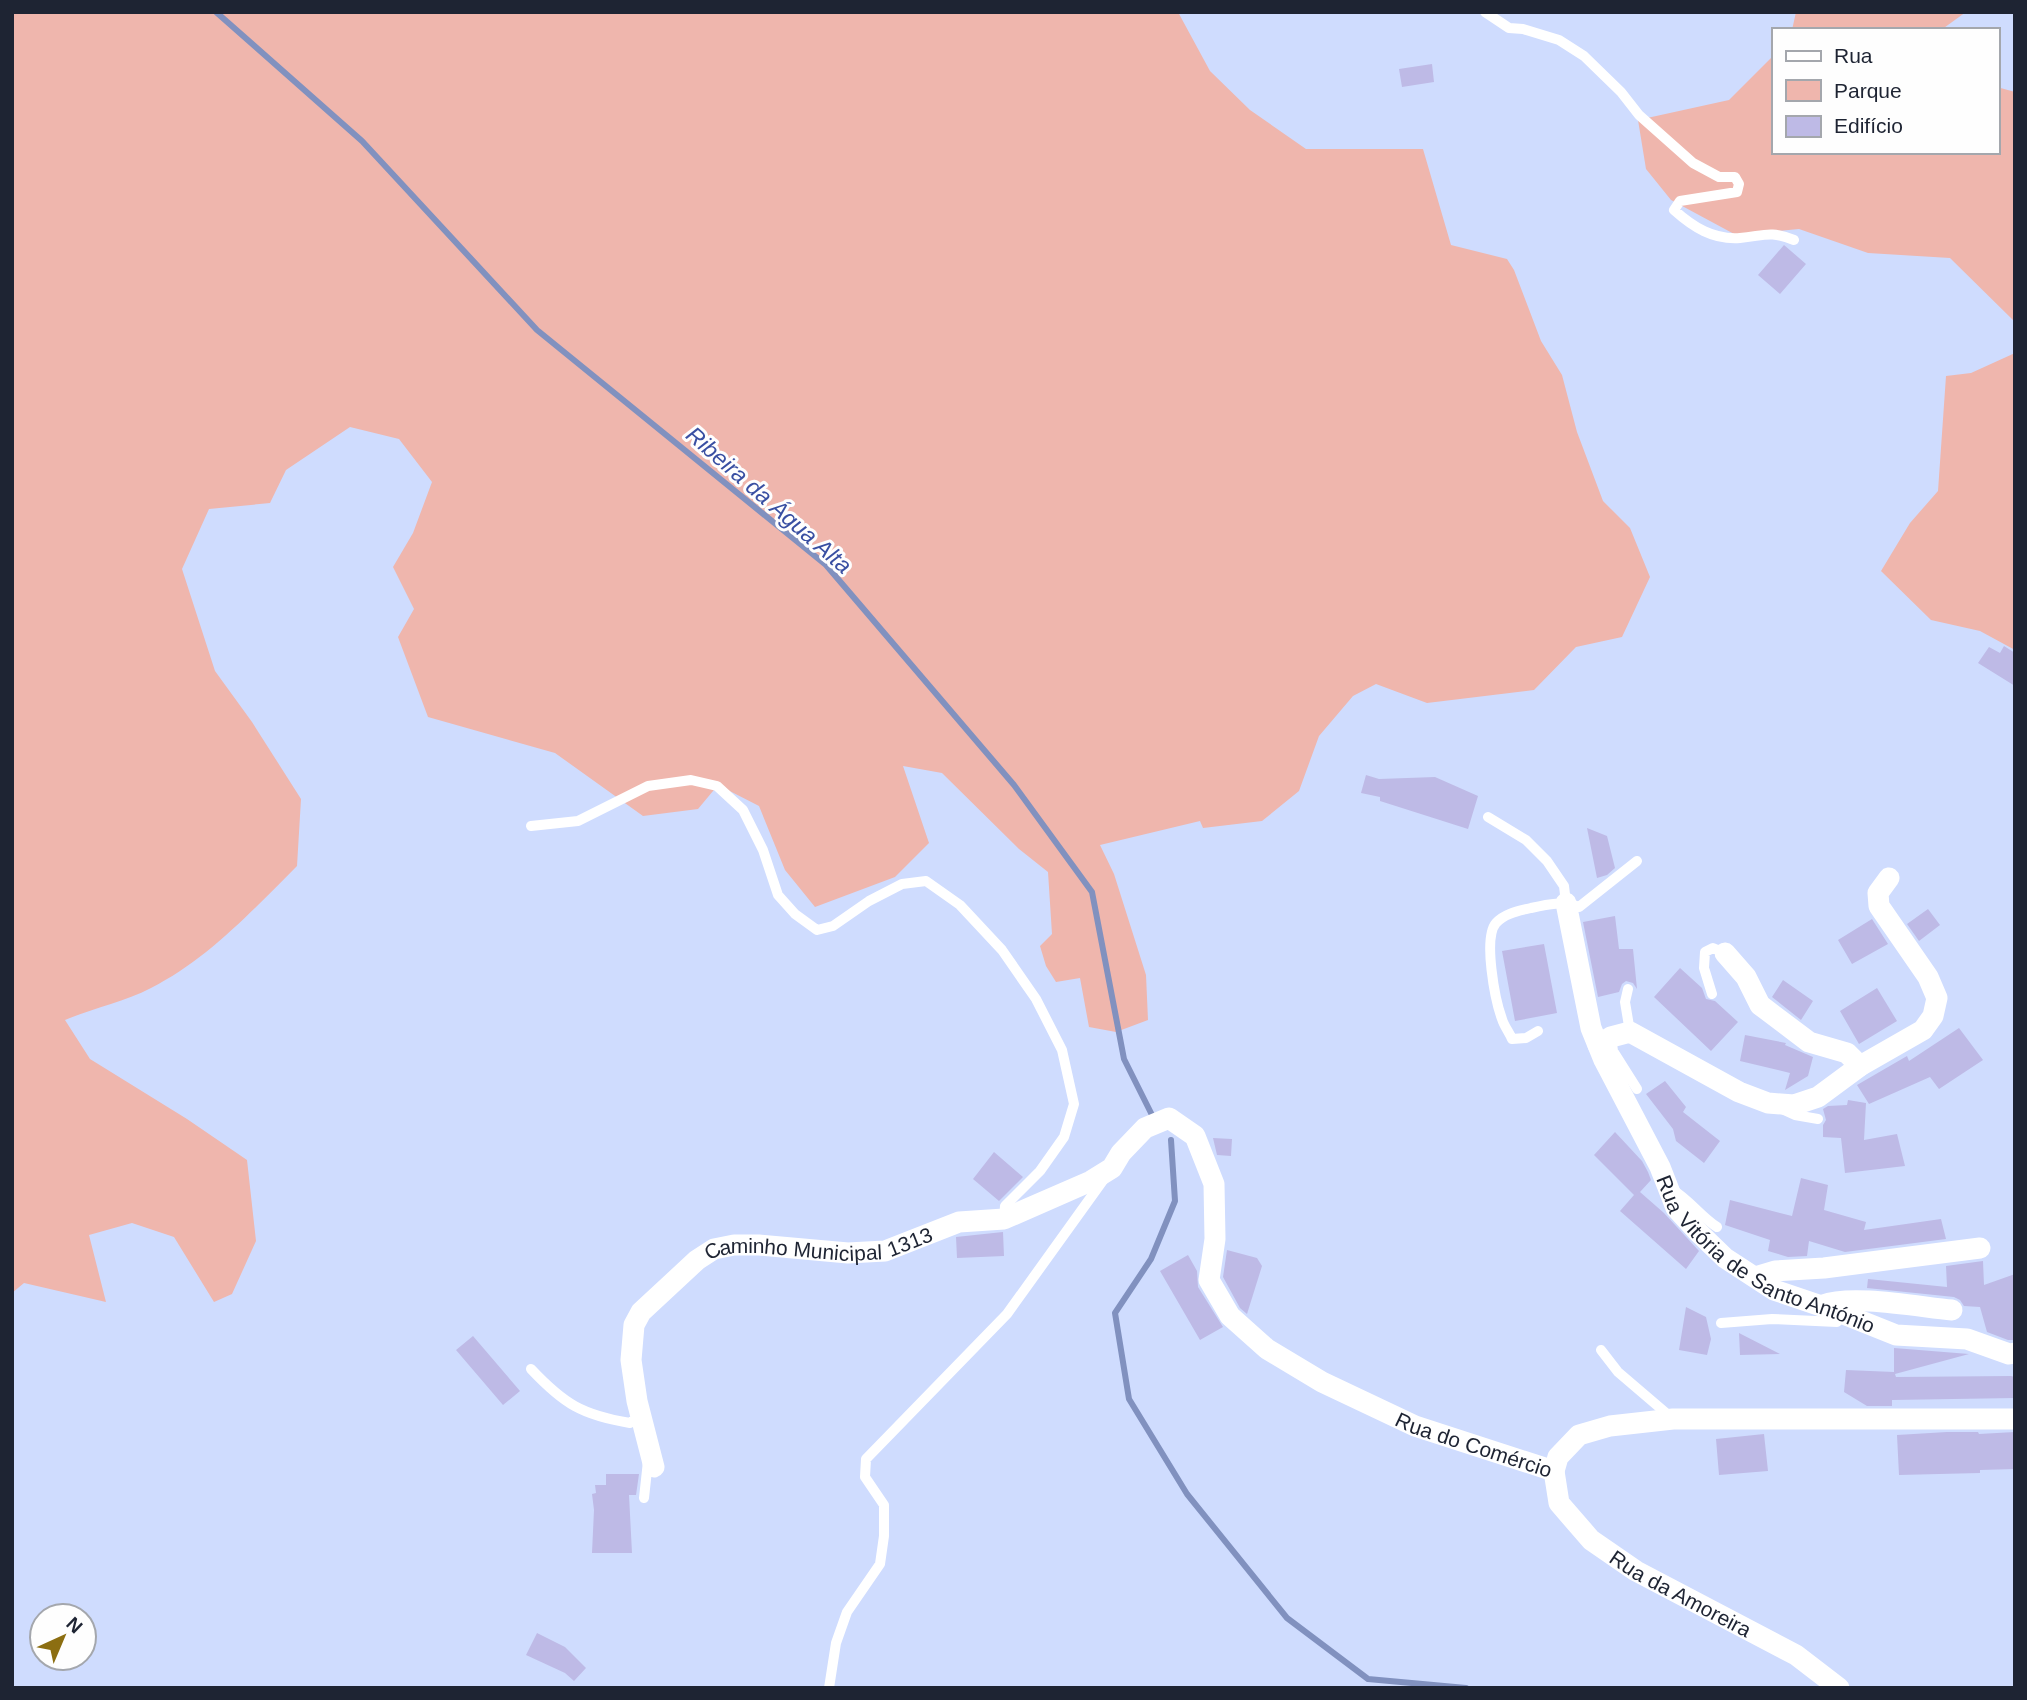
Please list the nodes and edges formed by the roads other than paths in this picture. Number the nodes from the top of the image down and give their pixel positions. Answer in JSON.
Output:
{"nodes":[{"id":1,"x":1485,"y":12,"type":"edge"},
{"id":2,"x":1794,"y":240,"type":"dead end"},
{"id":3,"x":1488,"y":817,"type":"dead end"},
{"id":4,"x":531,"y":826,"type":"dead end"},
{"id":5,"x":1637,"y":861,"type":"dead end"},
{"id":6,"x":1889,"y":878,"type":"dead end"},
{"id":7,"x":1566,"y":902,"type":"junction"},
{"id":8,"x":1725,"y":953,"type":"joint"},
{"id":9,"x":1628,"y":989,"type":"dead end"},
{"id":10,"x":1712,"y":994,"type":"dead end"},
{"id":11,"x":1538,"y":1031,"type":"dead end"},
{"id":12,"x":1613,"y":1038,"type":"junction"},
{"id":13,"x":1860,"y":1066,"type":"junction"},
{"id":14,"x":1637,"y":1089,"type":"dead end"},
{"id":15,"x":1768,"y":1103,"type":"junction"},
{"id":16,"x":1818,"y":1119,"type":"dead end"},
{"id":17,"x":1145,"y":1128,"type":"joint"},
{"id":18,"x":1112,"y":1168,"type":"junction"},
{"id":19,"x":1668,"y":1187,"type":"junction"},
{"id":20,"x":1004,"y":1219,"type":"junction"},
{"id":21,"x":1717,"y":1227,"type":"dead end"},
{"id":22,"x":1980,"y":1248,"type":"dead end"},
{"id":23,"x":1755,"y":1277,"type":"junction"},
{"id":24,"x":1821,"y":1306,"type":"junction"},
{"id":25,"x":1952,"y":1310,"type":"dead end"},
{"id":26,"x":1844,"y":1314,"type":"junction"},
{"id":27,"x":1720,"y":1323,"type":"dead end"},
{"id":28,"x":1601,"y":1350,"type":"dead end"},
{"id":29,"x":2015,"y":1353,"type":"edge"},
{"id":30,"x":531,"y":1369,"type":"dead end"},
{"id":31,"x":641,"y":1415,"type":"junction"},
{"id":32,"x":1673,"y":1419,"type":"junction"},
{"id":33,"x":2015,"y":1419,"type":"edge"},
{"id":34,"x":652,"y":1459,"type":"joint"},
{"id":35,"x":1554,"y":1471,"type":"junction"},
{"id":36,"x":644,"y":1497,"type":"dead end"},
{"id":37,"x":829,"y":1688,"type":"edge"},
{"id":38,"x":1839,"y":1688,"type":"edge"}],
"edges":[{"from":1,"to":2,"type":"lane"},
{"from":3,"to":7,"type":"lane"},
{"from":4,"to":20,"type":"lane"},
{"from":5,"to":7,"type":"lane"},
{"from":6,"to":13,"type":"street"},
{"from":7,"to":11,"type":"lane"},
{"from":7,"to":12,"type":"street","name":"Rua Vitória de Santo António"},
{"from":8,"to":10,"type":"lane"},
{"from":8,"to":13,"type":"street"},
{"from":9,"to":12,"type":"lane"},
{"from":12,"to":14,"type":"lane"},
{"from":12,"to":15,"type":"street"},
{"from":12,"to":19,"type":"street","name":"Rua Vitória de Santo António"},
{"from":13,"to":15,"type":"street"},
{"from":15,"to":16,"type":"lane"},
{"from":17,"to":18,"type":"street","name":"Caminho Municipal 1313"},
{"from":17,"to":35,"type":"street","name":"Rua do Comércio"},
{"from":18,"to":20,"type":"street","name":"Caminho Municipal 1313"},
{"from":18,"to":37,"type":"lane"},
{"from":19,"to":21,"type":"lane"},
{"from":19,"to":23,"type":"street","name":"Rua Vitória de Santo António"},
{"from":20,"to":31,"type":"street","name":"Caminho Municipal 1313"},
{"from":22,"to":23,"type":"street"},
{"from":23,"to":24,"type":"street","name":"Rua Vitória de Santo António"},
{"from":24,"to":25,"type":"street"},
{"from":24,"to":26,"type":"street","name":"Rua Vitória de Santo António"},
{"from":26,"to":27,"type":"lane"},
{"from":26,"to":29,"type":"street","name":"Rua Vitória de Santo António"},
{"from":28,"to":32,"type":"lane"},
{"from":30,"to":31,"type":"lane"},
{"from":31,"to":34,"type":"street","name":"Caminho Municipal 1313"},
{"from":32,"to":33,"type":"street","name":"Rua do Comércio"},
{"from":32,"to":35,"type":"street","name":"Rua do Comércio"},
{"from":34,"to":36,"type":"lane"},
{"from":35,"to":38,"type":"street","name":"Rua da Amoreira"}]}
